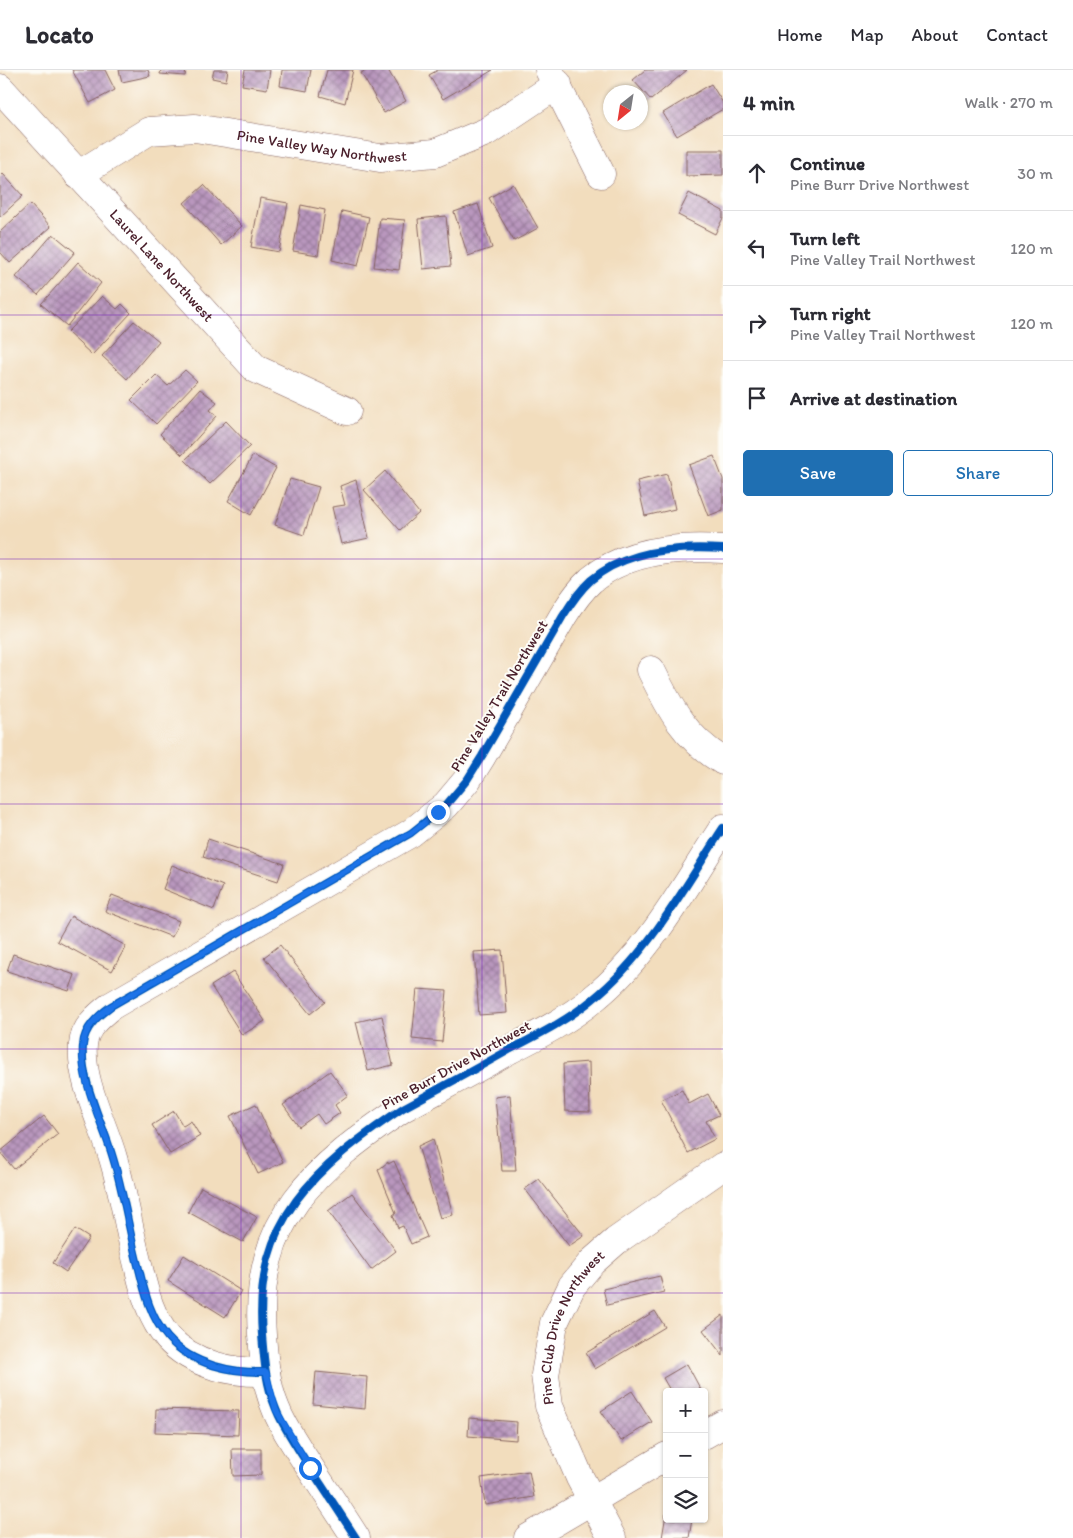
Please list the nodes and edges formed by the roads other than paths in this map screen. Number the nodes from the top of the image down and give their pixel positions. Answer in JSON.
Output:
{"nodes":[{"id":1,"x":554,"y":77,"type":"edge"},
{"id":2,"x":0,"y":88,"type":"edge"},
{"id":3,"x":601,"y":174,"type":"dead end"},
{"id":4,"x":78,"y":175,"type":"junction"},
{"id":5,"x":347,"y":411,"type":"dead end"},
{"id":6,"x":723,"y":549,"type":"edge"},
{"id":7,"x":652,"y":670,"type":"dead end"},
{"id":8,"x":723,"y":761,"type":"edge"},
{"id":9,"x":723,"y":828,"type":"edge"},
{"id":10,"x":723,"y":1166,"type":"edge"},
{"id":11,"x":266,"y":1372,"type":"junction"},
{"id":12,"x":723,"y":1424,"type":"edge"},
{"id":13,"x":707,"y":1433,"type":"edge"},
{"id":14,"x":663,"y":1458,"type":"edge"},
{"id":15,"x":591,"y":1500,"type":"junction"},
{"id":16,"x":356,"y":1538,"type":"edge"},
{"id":17,"x":528,"y":1538,"type":"edge"},
{"id":18,"x":612,"y":1538,"type":"edge"}],
"edges":[{"from":1,"to":3,"type":"street"},
{"from":1,"to":4,"type":"street","name":"Pine Valley Way Northwest"},
{"from":2,"to":4,"type":"street","name":"Laurel Lane Northwest"},
{"from":4,"to":5,"type":"street","name":"Laurel Lane Northwest"},
{"from":6,"to":11,"type":"street","name":"Pine Valley Trail Northwest"},
{"from":7,"to":8,"type":"street"},
{"from":9,"to":11,"type":"street","name":"Pine Burr Drive Northwest"},
{"from":10,"to":15,"type":"street","name":"Pine Club Drive Northwest"},
{"from":11,"to":16,"type":"street","name":"Pine Burr Drive Northwest"},
{"from":12,"to":13,"type":"street"},
{"from":14,"to":15,"type":"street"},
{"from":15,"to":17,"type":"street"},
{"from":15,"to":18,"type":"street","name":"Pine Club Drive Northwest"}]}
